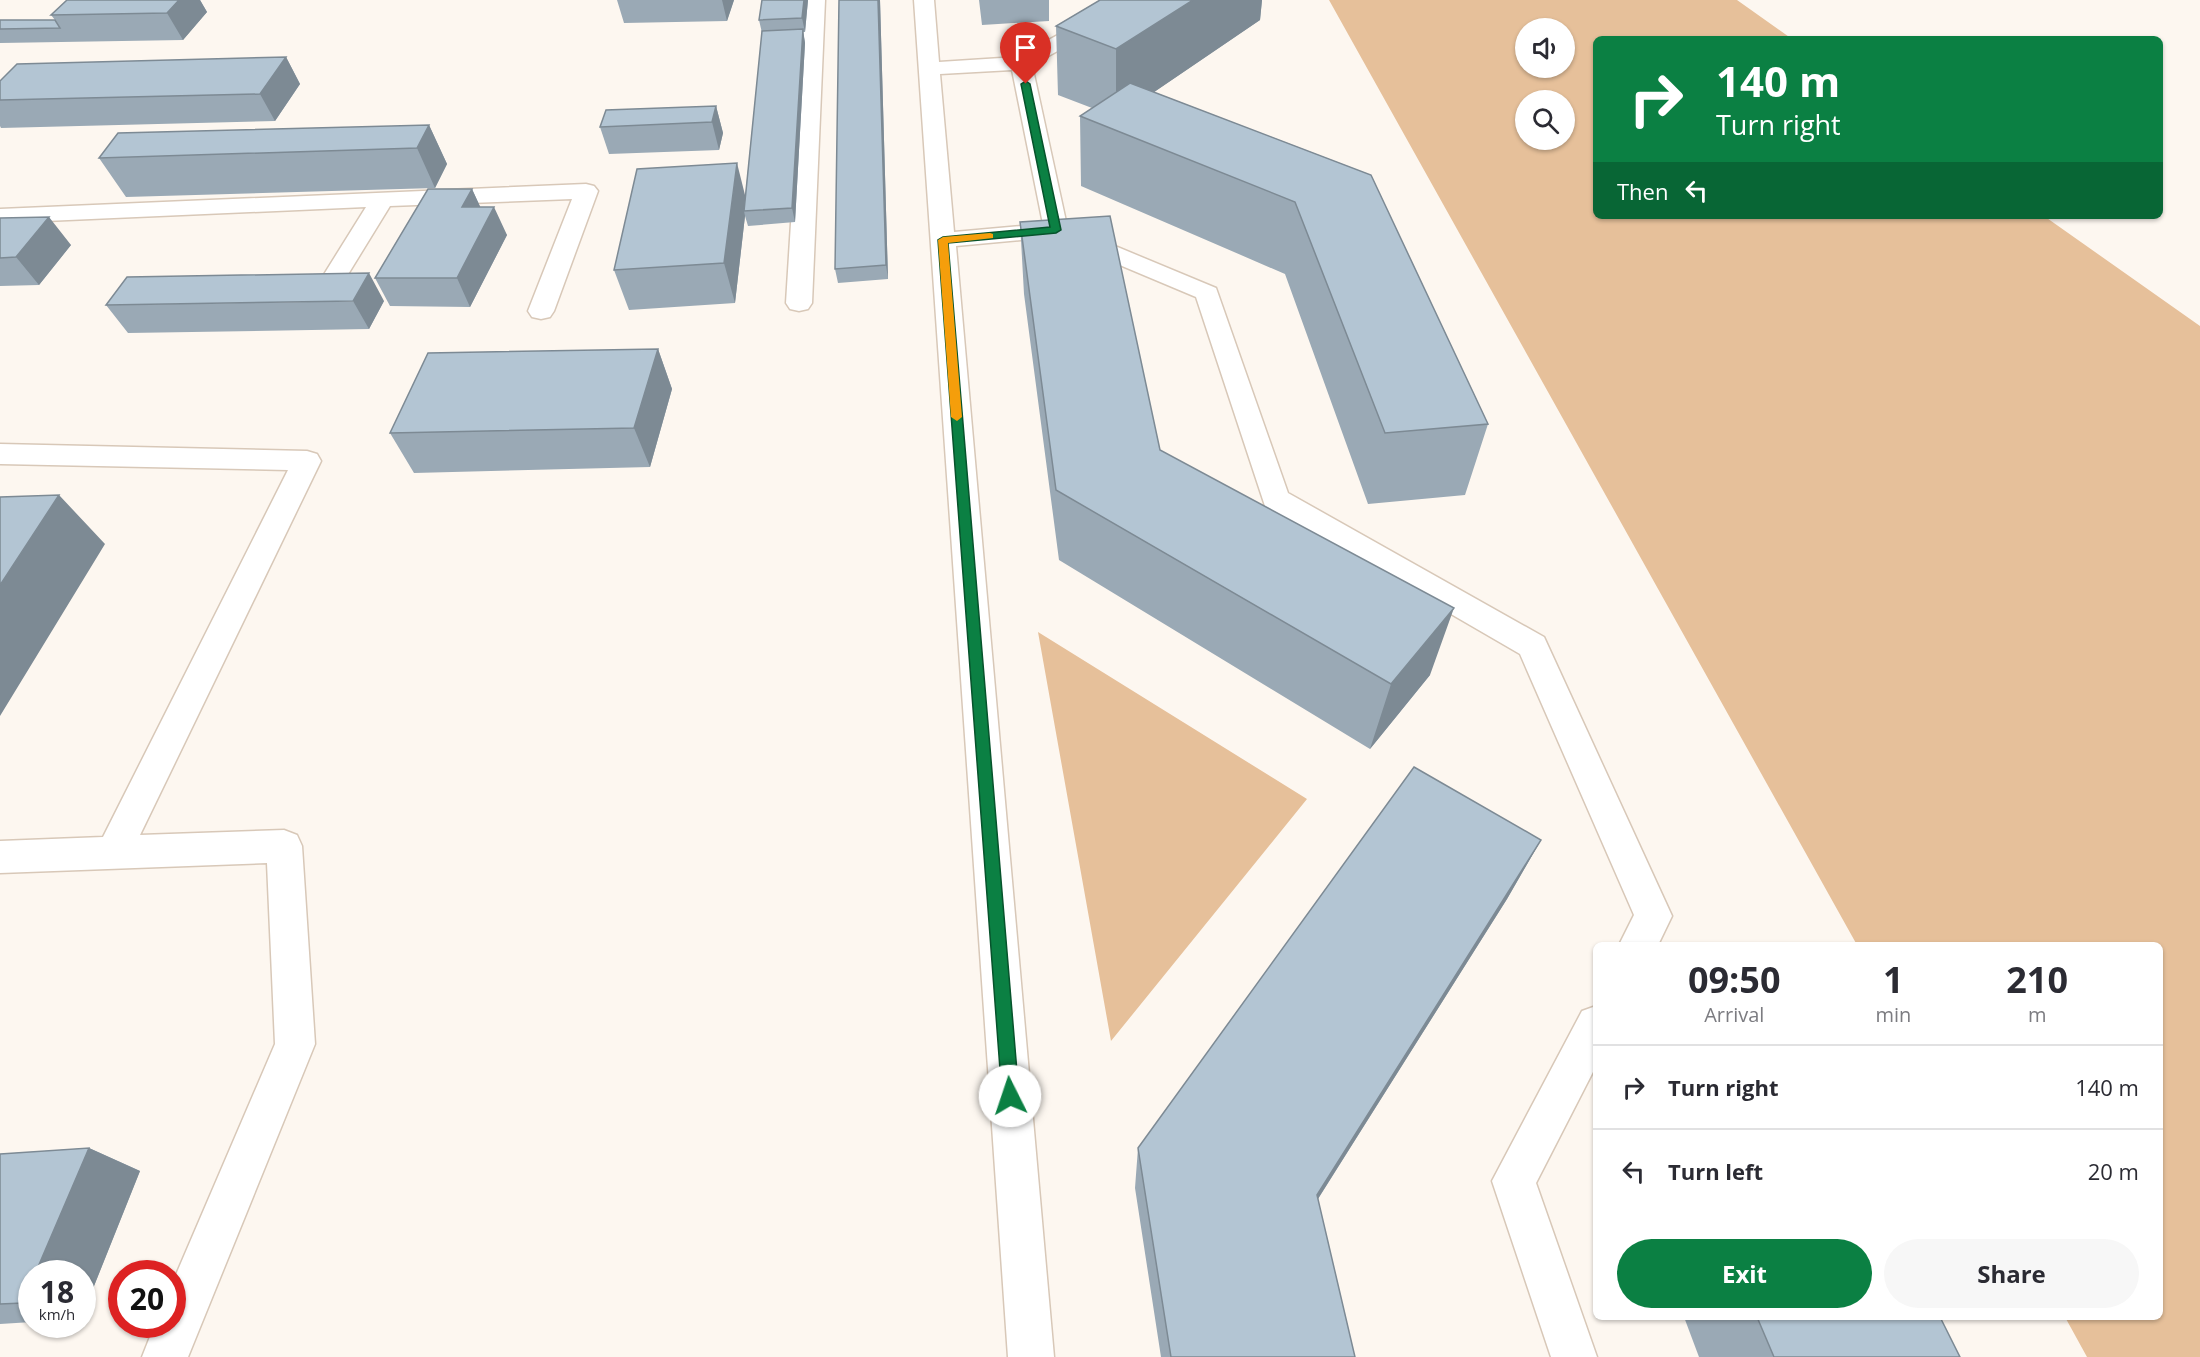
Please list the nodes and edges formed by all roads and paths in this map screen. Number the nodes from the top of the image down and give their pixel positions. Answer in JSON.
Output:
{"nodes":[{"id":1,"x":815,"y":0,"type":"edge"},
{"id":2,"x":924,"y":0,"type":"edge"},
{"id":3,"x":1126,"y":0,"type":"edge"},
{"id":4,"x":1021,"y":63,"type":"junction"},
{"id":5,"x":929,"y":69,"type":"junction"},
{"id":6,"x":382,"y":200,"type":"junction"},
{"id":7,"x":0,"y":216,"type":"edge"},
{"id":8,"x":1056,"y":230,"type":"junction"},
{"id":9,"x":943,"y":240,"type":"junction"},
{"id":10,"x":330,"y":284,"type":"edge"},
{"id":11,"x":799,"y":303,"type":"dead end"},
{"id":12,"x":541,"y":311,"type":"dead end"},
{"id":13,"x":0,"y":454,"type":"edge"},
{"id":14,"x":114,"y":852,"type":"junction"},
{"id":15,"x":0,"y":856,"type":"edge"},
{"id":16,"x":1640,"y":942,"type":"edge"},
{"id":17,"x":1593,"y":1031,"type":"edge"},
{"id":18,"x":165,"y":1357,"type":"edge"},
{"id":19,"x":1031,"y":1357,"type":"edge"},
{"id":20,"x":1574,"y":1357,"type":"edge"}],
"edges":[{"from":1,"to":11,"type":"lane"},
{"from":2,"to":5,"type":"lane"},
{"from":3,"to":4,"type":"lane"},
{"from":4,"to":5,"type":"lane"},
{"from":4,"to":8,"type":"lane"},
{"from":5,"to":9,"type":"lane"},
{"from":6,"to":7,"type":"lane"},
{"from":6,"to":10,"type":"lane"},
{"from":6,"to":12,"type":"lane"},
{"from":8,"to":9,"type":"lane"},
{"from":8,"to":16,"type":"lane"},
{"from":9,"to":19,"type":"lane"},
{"from":13,"to":14,"type":"lane"},
{"from":14,"to":15,"type":"lane"},
{"from":14,"to":18,"type":"lane"},
{"from":17,"to":20,"type":"lane"}]}
